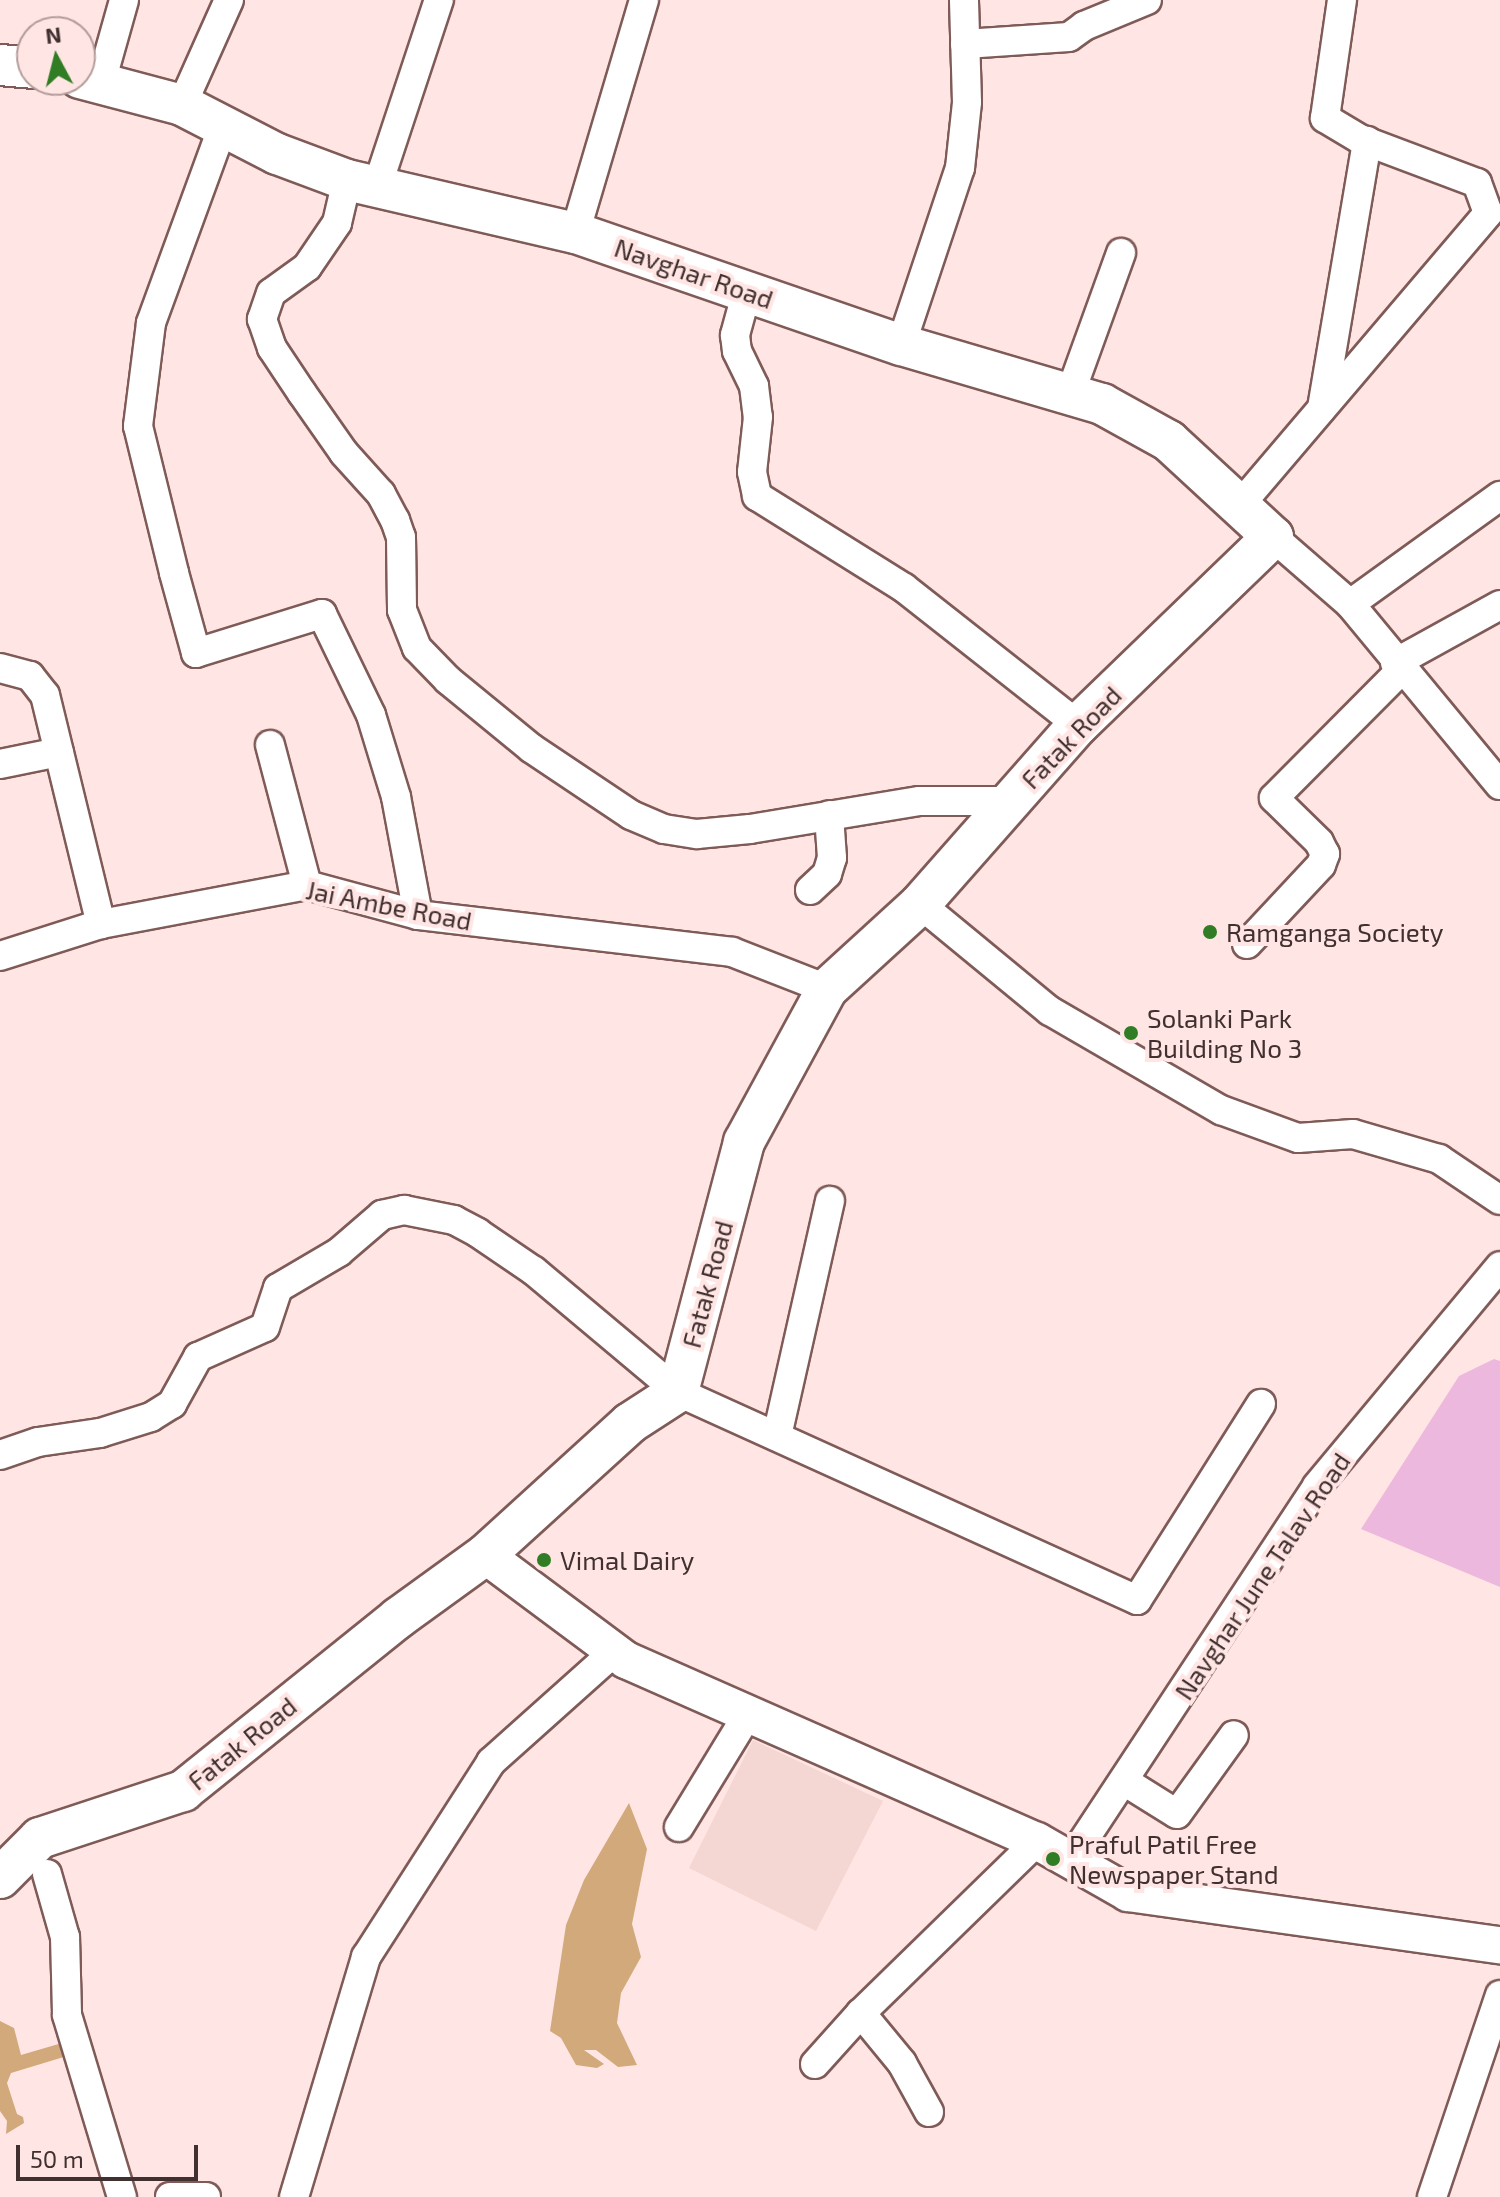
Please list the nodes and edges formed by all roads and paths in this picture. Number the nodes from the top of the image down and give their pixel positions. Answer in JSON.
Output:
{"nodes":[{"id":1,"x":124,"y":0,"type":"edge"},
{"id":2,"x":229,"y":0,"type":"edge"},
{"id":3,"x":439,"y":0,"type":"edge"},
{"id":4,"x":644,"y":0,"type":"edge"},
{"id":5,"x":964,"y":0,"type":"edge"},
{"id":6,"x":1147,"y":0,"type":"edge"},
{"id":7,"x":1342,"y":0,"type":"edge"},
{"id":8,"x":965,"y":44,"type":"junction"},
{"id":9,"x":96,"y":66,"type":"edge"},
{"id":10,"x":96,"y":82,"type":"edge"},
{"id":11,"x":182,"y":105,"type":"junction"},
{"id":12,"x":223,"y":126,"type":"junction"},
{"id":13,"x":1367,"y":141,"type":"junction"},
{"id":14,"x":362,"y":184,"type":"junction"},
{"id":15,"x":575,"y":233,"type":"junction"},
{"id":16,"x":1121,"y":253,"type":"dead end"},
{"id":17,"x":747,"y":291,"type":"junction"},
{"id":18,"x":901,"y":345,"type":"junction"},
{"id":19,"x":1070,"y":394,"type":"junction"},
{"id":20,"x":1322,"y":408,"type":"junction"},
{"id":21,"x":1500,"y":496,"type":"edge"},
{"id":22,"x":1239,"y":506,"type":"junction"},
{"id":23,"x":1273,"y":537,"type":"junction"},
{"id":24,"x":1350,"y":604,"type":"junction"},
{"id":25,"x":1500,"y":605,"type":"edge"},
{"id":26,"x":1398,"y":666,"type":"junction"},
{"id":27,"x":0,"y":668,"type":"edge"},
{"id":28,"x":1078,"y":725,"type":"junction"},
{"id":29,"x":270,"y":745,"type":"dead end"},
{"id":30,"x":59,"y":752,"type":"junction"},
{"id":31,"x":0,"y":764,"type":"edge"},
{"id":32,"x":1500,"y":785,"type":"edge"},
{"id":33,"x":1010,"y":801,"type":"junction"},
{"id":34,"x":829,"y":815,"type":"junction"},
{"id":35,"x":307,"y":885,"type":"junction"},
{"id":36,"x":810,"y":890,"type":"dead end"},
{"id":37,"x":920,"y":904,"type":"junction"},
{"id":38,"x":418,"y":915,"type":"junction"},
{"id":39,"x":101,"y":924,"type":"junction"},
{"id":40,"x":1247,"y":944,"type":"dead end"},
{"id":41,"x":0,"y":956,"type":"edge"},
{"id":42,"x":827,"y":989,"type":"junction"},
{"id":43,"x":1500,"y":1200,"type":"edge"},
{"id":44,"x":830,"y":1201,"type":"dead end"},
{"id":45,"x":1500,"y":1266,"type":"edge"},
{"id":46,"x":678,"y":1392,"type":"junction"},
{"id":47,"x":1261,"y":1404,"type":"dead end"},
{"id":48,"x":777,"y":1436,"type":"junction"},
{"id":49,"x":0,"y":1455,"type":"edge"},
{"id":50,"x":485,"y":1555,"type":"junction"},
{"id":51,"x":614,"y":1652,"type":"junction"},
{"id":52,"x":748,"y":1714,"type":"junction"},
{"id":53,"x":1234,"y":1735,"type":"dead end"},
{"id":54,"x":1124,"y":1781,"type":"junction"},
{"id":55,"x":679,"y":1827,"type":"dead end"},
{"id":56,"x":1037,"y":1841,"type":"junction"},
{"id":57,"x":1070,"y":1861,"type":"junction"},
{"id":58,"x":47,"y":1874,"type":"dead end"},
{"id":59,"x":0,"y":1878,"type":"edge"},
{"id":60,"x":1500,"y":1945,"type":"edge"},
{"id":61,"x":1500,"y":1995,"type":"edge"},
{"id":62,"x":861,"y":2013,"type":"junction"},
{"id":63,"x":815,"y":2064,"type":"dead end"},
{"id":64,"x":929,"y":2112,"type":"dead end"},
{"id":65,"x":122,"y":2197,"type":"edge"},
{"id":66,"x":170,"y":2197,"type":"edge"},
{"id":67,"x":206,"y":2197,"type":"edge"},
{"id":68,"x":294,"y":2197,"type":"edge"},
{"id":69,"x":1432,"y":2197,"type":"edge"}],
"edges":[{"from":1,"to":9,"type":"street"},
{"from":2,"to":11,"type":"street"},
{"from":3,"to":14,"type":"street"},
{"from":4,"to":15,"type":"street"},
{"from":5,"to":8,"type":"street"},
{"from":6,"to":8,"type":"street"},
{"from":7,"to":13,"type":"street"},
{"from":8,"to":18,"type":"street"},
{"from":10,"to":11,"type":"main road","name":"Navghar Road"},
{"from":11,"to":12,"type":"main road","name":"Navghar Road"},
{"from":12,"to":14,"type":"main road","name":"Navghar Road"},
{"from":12,"to":38,"type":"street"},
{"from":13,"to":20,"type":"street"},
{"from":13,"to":20,"type":"street"},
{"from":14,"to":15,"type":"main road","name":"Navghar Road"},
{"from":14,"to":34,"type":"street"},
{"from":15,"to":17,"type":"main road","name":"Navghar Road"},
{"from":16,"to":19,"type":"street"},
{"from":17,"to":18,"type":"main road","name":"Navghar Road"},
{"from":17,"to":28,"type":"street"},
{"from":18,"to":19,"type":"main road","name":"Navghar Road"},
{"from":19,"to":22,"type":"main road","name":"Navghar Road"},
{"from":20,"to":22,"type":"street"},
{"from":21,"to":24,"type":"street"},
{"from":22,"to":23,"type":"main road","name":"Navghar Road"},
{"from":23,"to":24,"type":"street"},
{"from":23,"to":28,"type":"main road","name":"Fatak Road"},
{"from":24,"to":26,"type":"street"},
{"from":25,"to":26,"type":"street"},
{"from":26,"to":32,"type":"street"},
{"from":26,"to":40,"type":"street"},
{"from":27,"to":30,"type":"street"},
{"from":28,"to":33,"type":"main road","name":"Fatak Road"},
{"from":29,"to":35,"type":"street"},
{"from":30,"to":31,"type":"street"},
{"from":30,"to":39,"type":"street"},
{"from":33,"to":34,"type":"street"},
{"from":33,"to":37,"type":"main road","name":"Fatak Road"},
{"from":34,"to":36,"type":"street"},
{"from":35,"to":38,"type":"street","name":"Jai Ambe Road"},
{"from":35,"to":39,"type":"street","name":"Jai Ambe Road"},
{"from":37,"to":42,"type":"main road","name":"Fatak Road"},
{"from":37,"to":43,"type":"street"},
{"from":38,"to":42,"type":"street","name":"Jai Ambe Road"},
{"from":39,"to":41,"type":"street","name":"Jai Ambe Road"},
{"from":42,"to":46,"type":"main road","name":"Fatak Road"},
{"from":44,"to":48,"type":"street"},
{"from":45,"to":54,"type":"street","name":"Navghar June Talav Road"},
{"from":46,"to":48,"type":"street"},
{"from":46,"to":49,"type":"street"},
{"from":46,"to":50,"type":"main road","name":"Fatak Road"},
{"from":47,"to":48,"type":"street"},
{"from":50,"to":51,"type":"street"},
{"from":50,"to":59,"type":"main road","name":"Fatak Road"},
{"from":51,"to":52,"type":"street"},
{"from":51,"to":68,"type":"street"},
{"from":52,"to":55,"type":"street"},
{"from":52,"to":56,"type":"street"},
{"from":53,"to":54,"type":"street"},
{"from":54,"to":57,"type":"street","name":"Navghar June Talav Road"},
{"from":56,"to":57,"type":"street"},
{"from":56,"to":62,"type":"street"},
{"from":57,"to":60,"type":"street"},
{"from":58,"to":65,"type":"street"},
{"from":61,"to":69,"type":"street"},
{"from":62,"to":63,"type":"street"},
{"from":62,"to":64,"type":"street"},
{"from":66,"to":67,"type":"street"}]}
